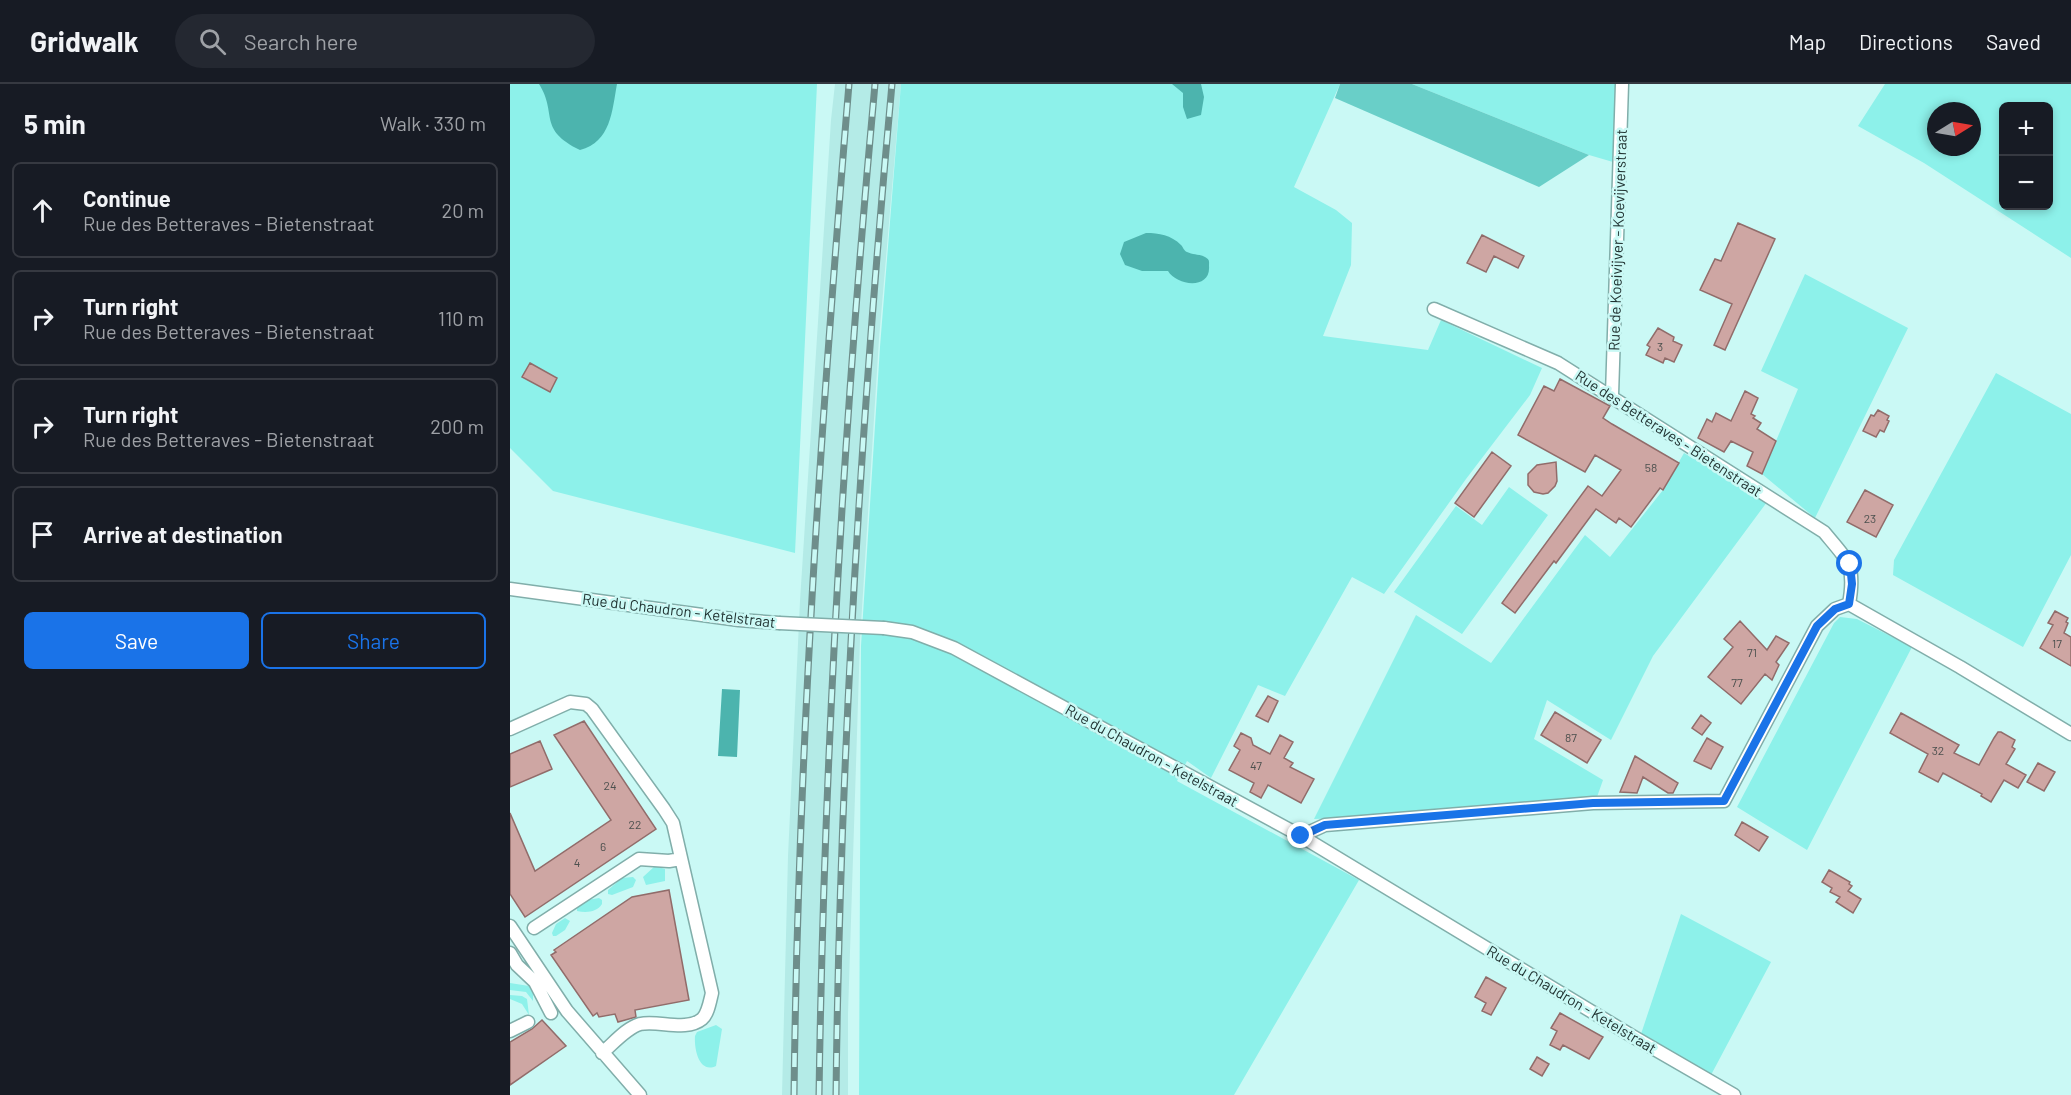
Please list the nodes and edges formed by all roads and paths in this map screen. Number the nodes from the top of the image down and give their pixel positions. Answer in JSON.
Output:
{"nodes":[{"id":1,"x":1622,"y":84,"type":"edge"},
{"id":2,"x":1434,"y":309,"type":"dead end"},
{"id":3,"x":1612,"y":395,"type":"junction"},
{"id":4,"x":510,"y":589,"type":"edge"},
{"id":5,"x":1849,"y":604,"type":"junction"},
{"id":6,"x":510,"y":729,"type":"edge"},
{"id":7,"x":2071,"y":734,"type":"edge"},
{"id":8,"x":1301,"y":836,"type":"junction"},
{"id":9,"x":681,"y":859,"type":"junction"},
{"id":10,"x":510,"y":926,"type":"edge"},
{"id":11,"x":534,"y":928,"type":"dead end"},
{"id":12,"x":510,"y":953,"type":"edge"},
{"id":13,"x":517,"y":965,"type":"edge"},
{"id":14,"x":546,"y":1010,"type":"dead end"},
{"id":15,"x":528,"y":1022,"type":"dead end"},
{"id":16,"x":510,"y":1031,"type":"edge"},
{"id":17,"x":602,"y":1053,"type":"junction"},
{"id":18,"x":640,"y":1095,"type":"edge"},
{"id":19,"x":1734,"y":1095,"type":"edge"}],
"edges":[{"from":1,"to":3,"type":"street","name":"Rue de Koeivijver - Koevijverstraat"},
{"from":2,"to":3,"type":"street","name":"Rue des Betteraves - Bietenstraat"},
{"from":3,"to":5,"type":"street","name":"Rue des Betteraves - Bietenstraat"},
{"from":4,"to":8,"type":"street","name":"Rue du Chaudron - Ketelstraat","bridge":true},
{"from":5,"to":7,"type":"street"},
{"from":5,"to":8,"type":"street"},
{"from":6,"to":9,"type":"street"},
{"from":8,"to":19,"type":"street","name":"Rue du Chaudron - Ketelstraat"},
{"from":9,"to":11,"type":"street"},
{"from":9,"to":17,"type":"street"},
{"from":10,"to":17,"type":"street"},
{"from":12,"to":13,"type":"street"},
{"from":13,"to":14,"type":"street"},
{"from":15,"to":16,"type":"street"},
{"from":17,"to":18,"type":"street"}]}
